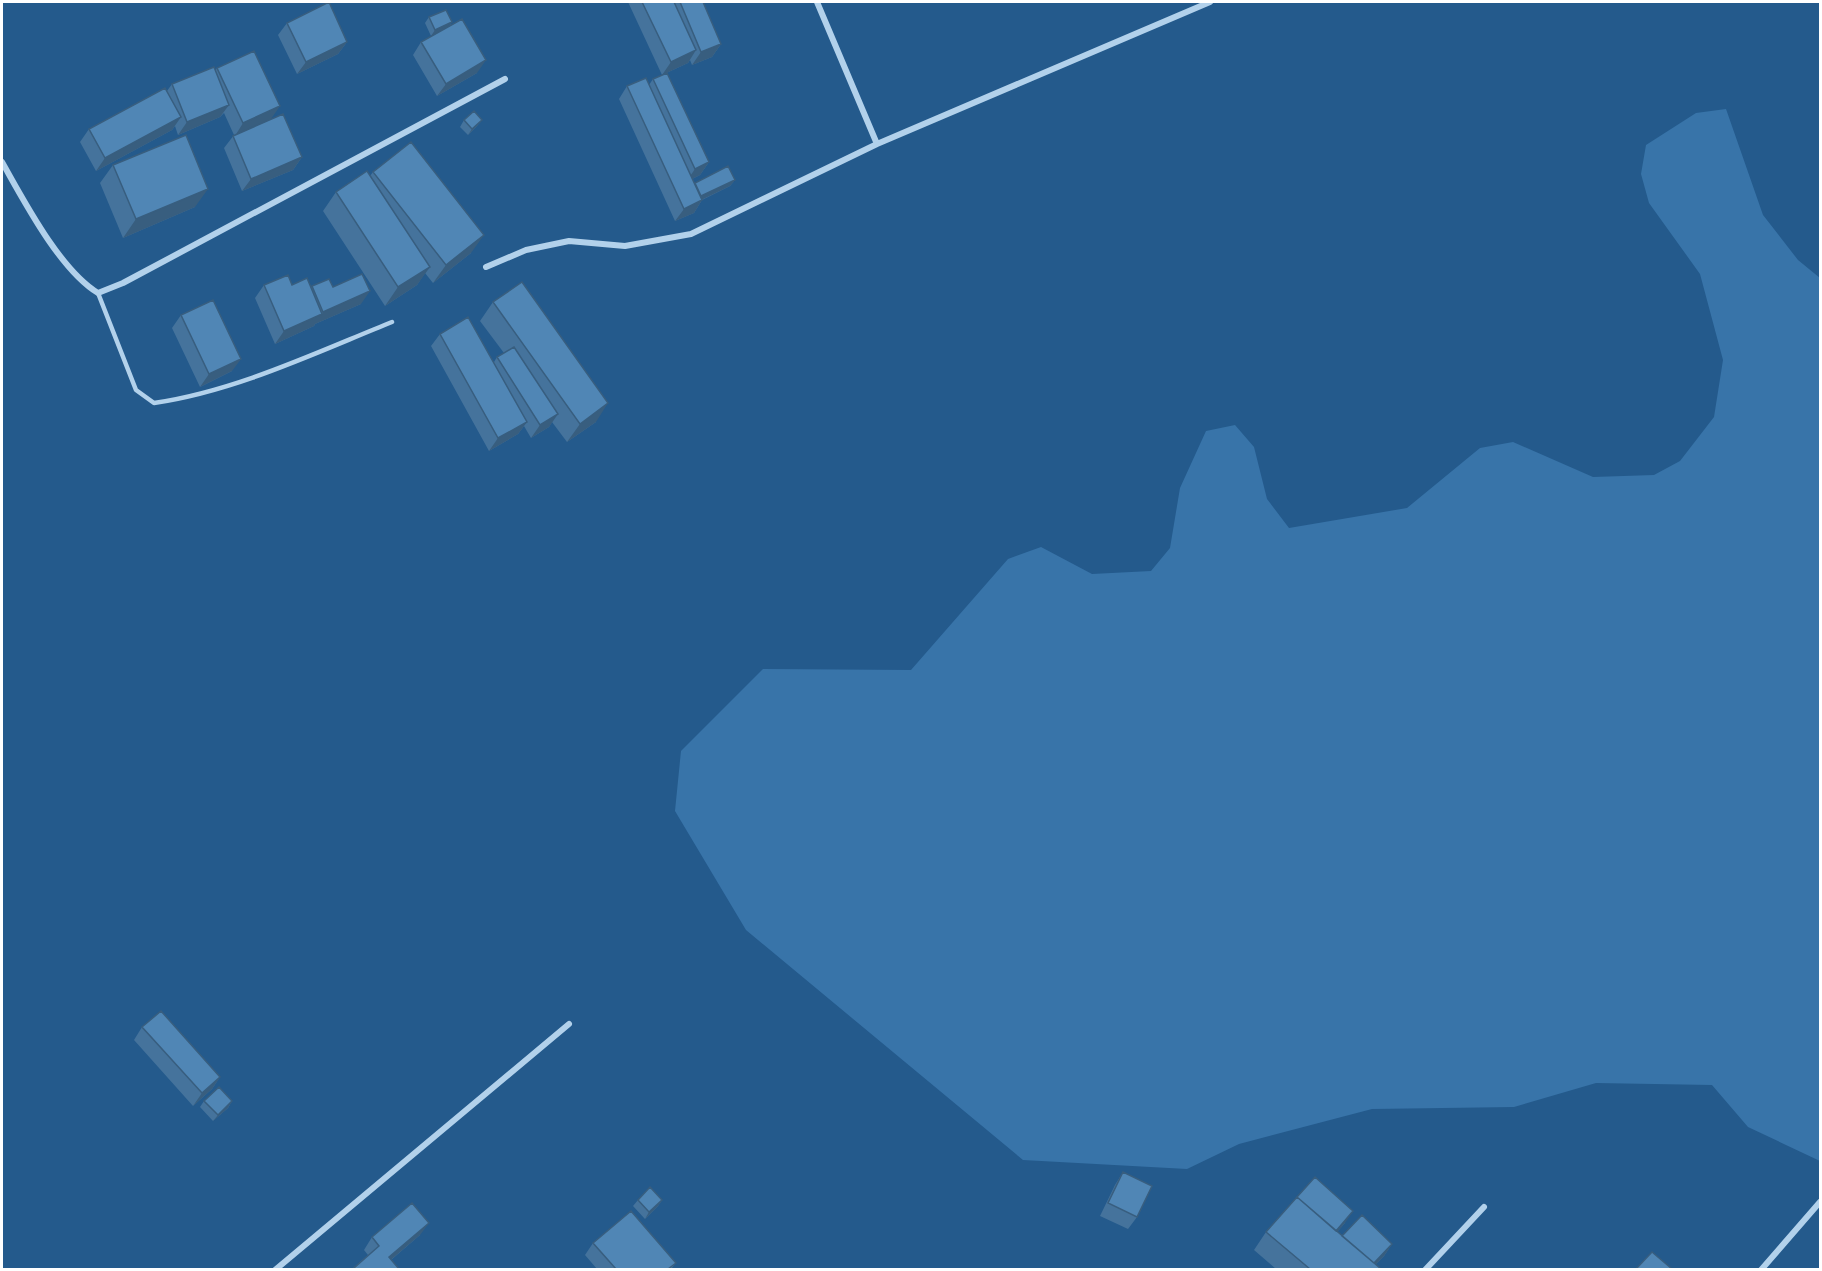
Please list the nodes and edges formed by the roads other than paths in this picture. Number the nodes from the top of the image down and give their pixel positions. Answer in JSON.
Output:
{"nodes":[{"id":1,"x":818,"y":2,"type":"edge"},
{"id":2,"x":1210,"y":2,"type":"edge"},
{"id":3,"x":505,"y":80,"type":"dead end"},
{"id":4,"x":877,"y":144,"type":"junction"},
{"id":5,"x":2,"y":162,"type":"edge"},
{"id":6,"x":486,"y":267,"type":"dead end"},
{"id":7,"x":98,"y":293,"type":"junction"},
{"id":8,"x":392,"y":322,"type":"dead end"},
{"id":9,"x":569,"y":1024,"type":"dead end"},
{"id":10,"x":1821,"y":1202,"type":"edge"},
{"id":11,"x":1484,"y":1207,"type":"dead end"},
{"id":12,"x":275,"y":1269,"type":"edge"},
{"id":13,"x":1425,"y":1269,"type":"edge"},
{"id":14,"x":1761,"y":1269,"type":"edge"}],
"edges":[{"from":1,"to":4,"type":"street"},
{"from":2,"to":4,"type":"street"},
{"from":3,"to":7,"type":"street"},
{"from":4,"to":6,"type":"street"},
{"from":5,"to":7,"type":"street"},
{"from":7,"to":8,"type":"lane"},
{"from":9,"to":12,"type":"street"},
{"from":10,"to":14,"type":"street"},
{"from":11,"to":13,"type":"street"}]}
